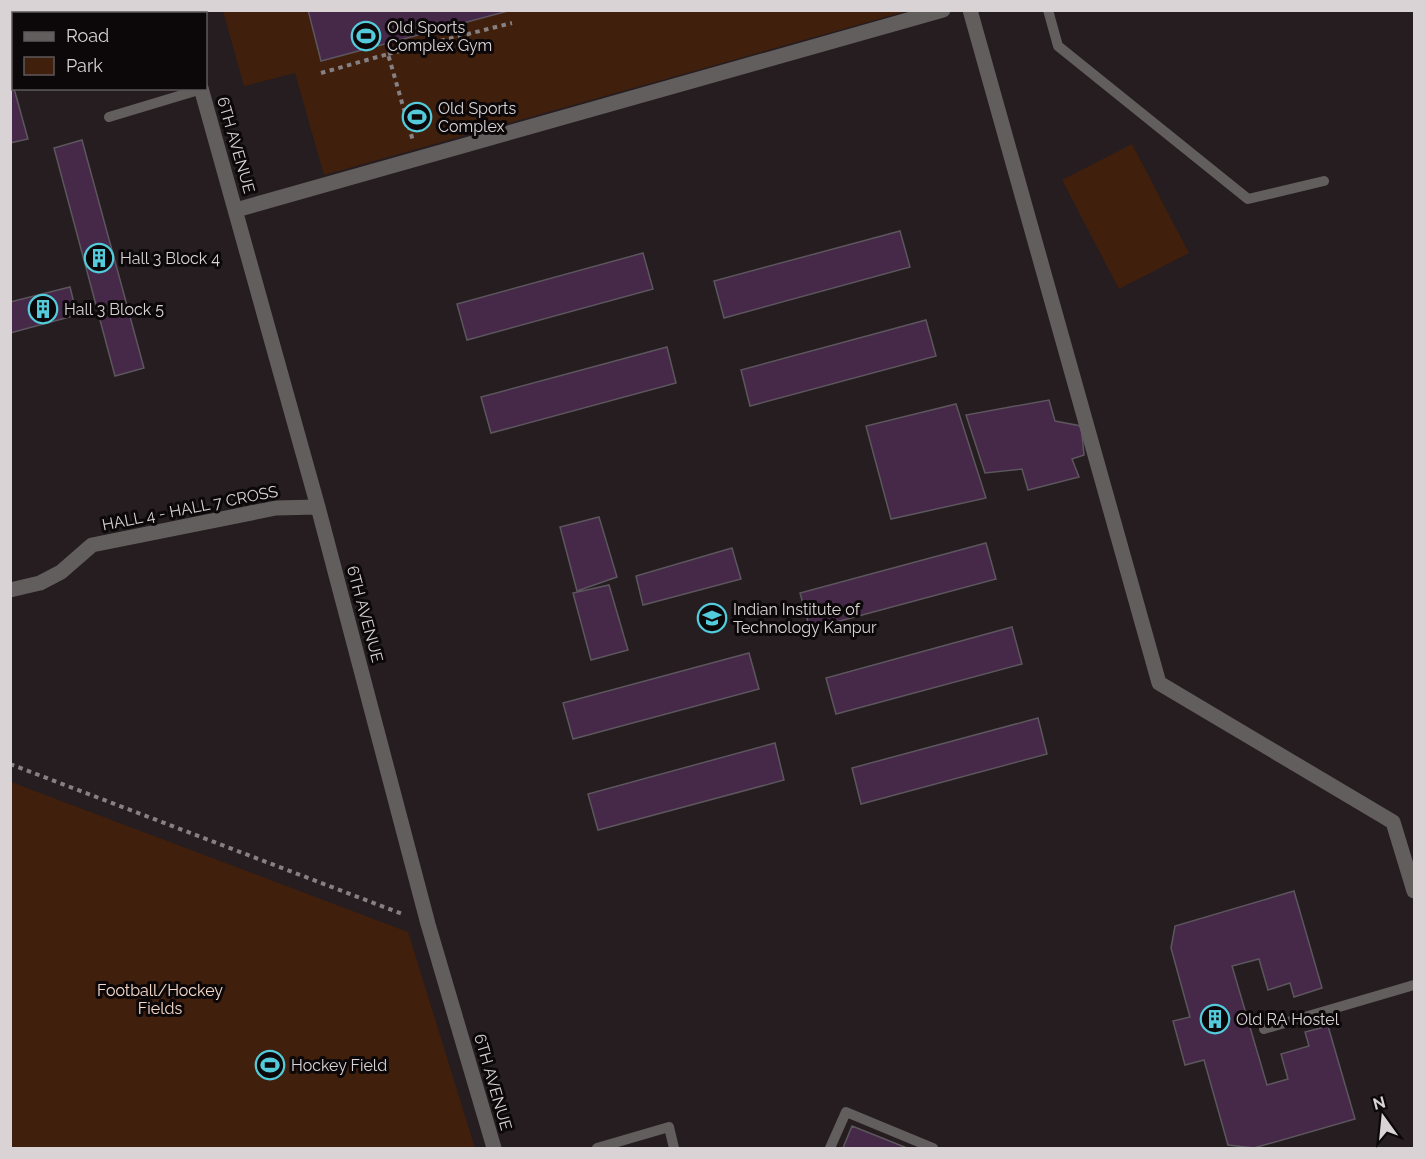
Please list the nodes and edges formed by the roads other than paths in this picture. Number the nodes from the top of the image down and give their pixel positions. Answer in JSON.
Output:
{"nodes":[{"id":1,"x":943,"y":10,"type":"edge"},
{"id":2,"x":970,"y":10,"type":"edge"},
{"id":3,"x":1048,"y":10,"type":"edge"},
{"id":4,"x":198,"y":90,"type":"edge"},
{"id":5,"x":201,"y":90,"type":"edge"},
{"id":6,"x":109,"y":117,"type":"dead end"},
{"id":7,"x":1324,"y":181,"type":"dead end"},
{"id":8,"x":236,"y":210,"type":"junction"},
{"id":9,"x":318,"y":507,"type":"junction"},
{"id":10,"x":10,"y":590,"type":"edge"},
{"id":11,"x":1414,"y":891,"type":"edge"},
{"id":12,"x":1414,"y":985,"type":"edge"},
{"id":13,"x":1264,"y":1029,"type":"dead end"},
{"id":14,"x":615,"y":1146,"type":"edge"},
{"id":15,"x":494,"y":1149,"type":"edge"},
{"id":16,"x":597,"y":1149,"type":"edge"},
{"id":17,"x":674,"y":1149,"type":"edge"},
{"id":18,"x":830,"y":1149,"type":"edge"},
{"id":19,"x":933,"y":1149,"type":"edge"}],
"edges":[{"from":1,"to":8,"type":"street"},
{"from":2,"to":11,"type":"street"},
{"from":3,"to":7,"type":"lane"},
{"from":4,"to":6,"type":"lane"},
{"from":5,"to":8,"type":"street","name":"6TH AVENUE"},
{"from":8,"to":9,"type":"street","name":"6TH AVENUE"},
{"from":9,"to":10,"type":"street","name":"HALL 4 - HALL 7 CROSS"},
{"from":9,"to":15,"type":"street","name":"6TH AVENUE"},
{"from":12,"to":13,"type":"lane"},
{"from":14,"to":16,"type":"lane"},
{"from":14,"to":17,"type":"lane"},
{"from":18,"to":19,"type":"lane"}]}
